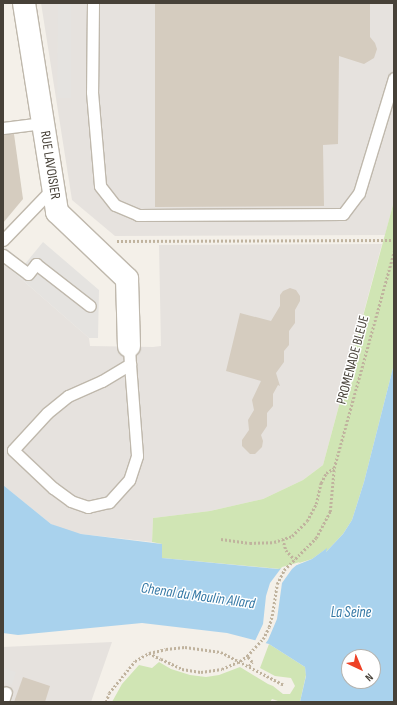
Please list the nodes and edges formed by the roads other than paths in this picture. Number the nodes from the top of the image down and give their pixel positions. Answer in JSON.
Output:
{"nodes":[{"id":1,"x":24,"y":3,"type":"edge"},
{"id":2,"x":93,"y":3,"type":"edge"},
{"id":3,"x":394,"y":78,"type":"edge"},
{"id":4,"x":43,"y":123,"type":"junction"},
{"id":5,"x":3,"y":128,"type":"edge"},
{"id":6,"x":53,"y":188,"type":"junction"},
{"id":7,"x":3,"y":240,"type":"edge"},
{"id":8,"x":3,"y":255,"type":"edge"},
{"id":9,"x":90,"y":306,"type":"dead end"},
{"id":10,"x":130,"y":355,"type":"junction"}],
"edges":[{"from":1,"to":4,"type":"street","name":"RUE LAVOISIER"},
{"from":2,"to":3,"type":"lane"},
{"from":4,"to":5,"type":"lane"},
{"from":4,"to":6,"type":"street","name":"RUE LAVOISIER"},
{"from":6,"to":7,"type":"lane"},
{"from":6,"to":10,"type":"street","name":"RUE LAVOISIER"},
{"from":8,"to":9,"type":"lane"},
{"from":10,"to":10,"type":"lane"}]}
